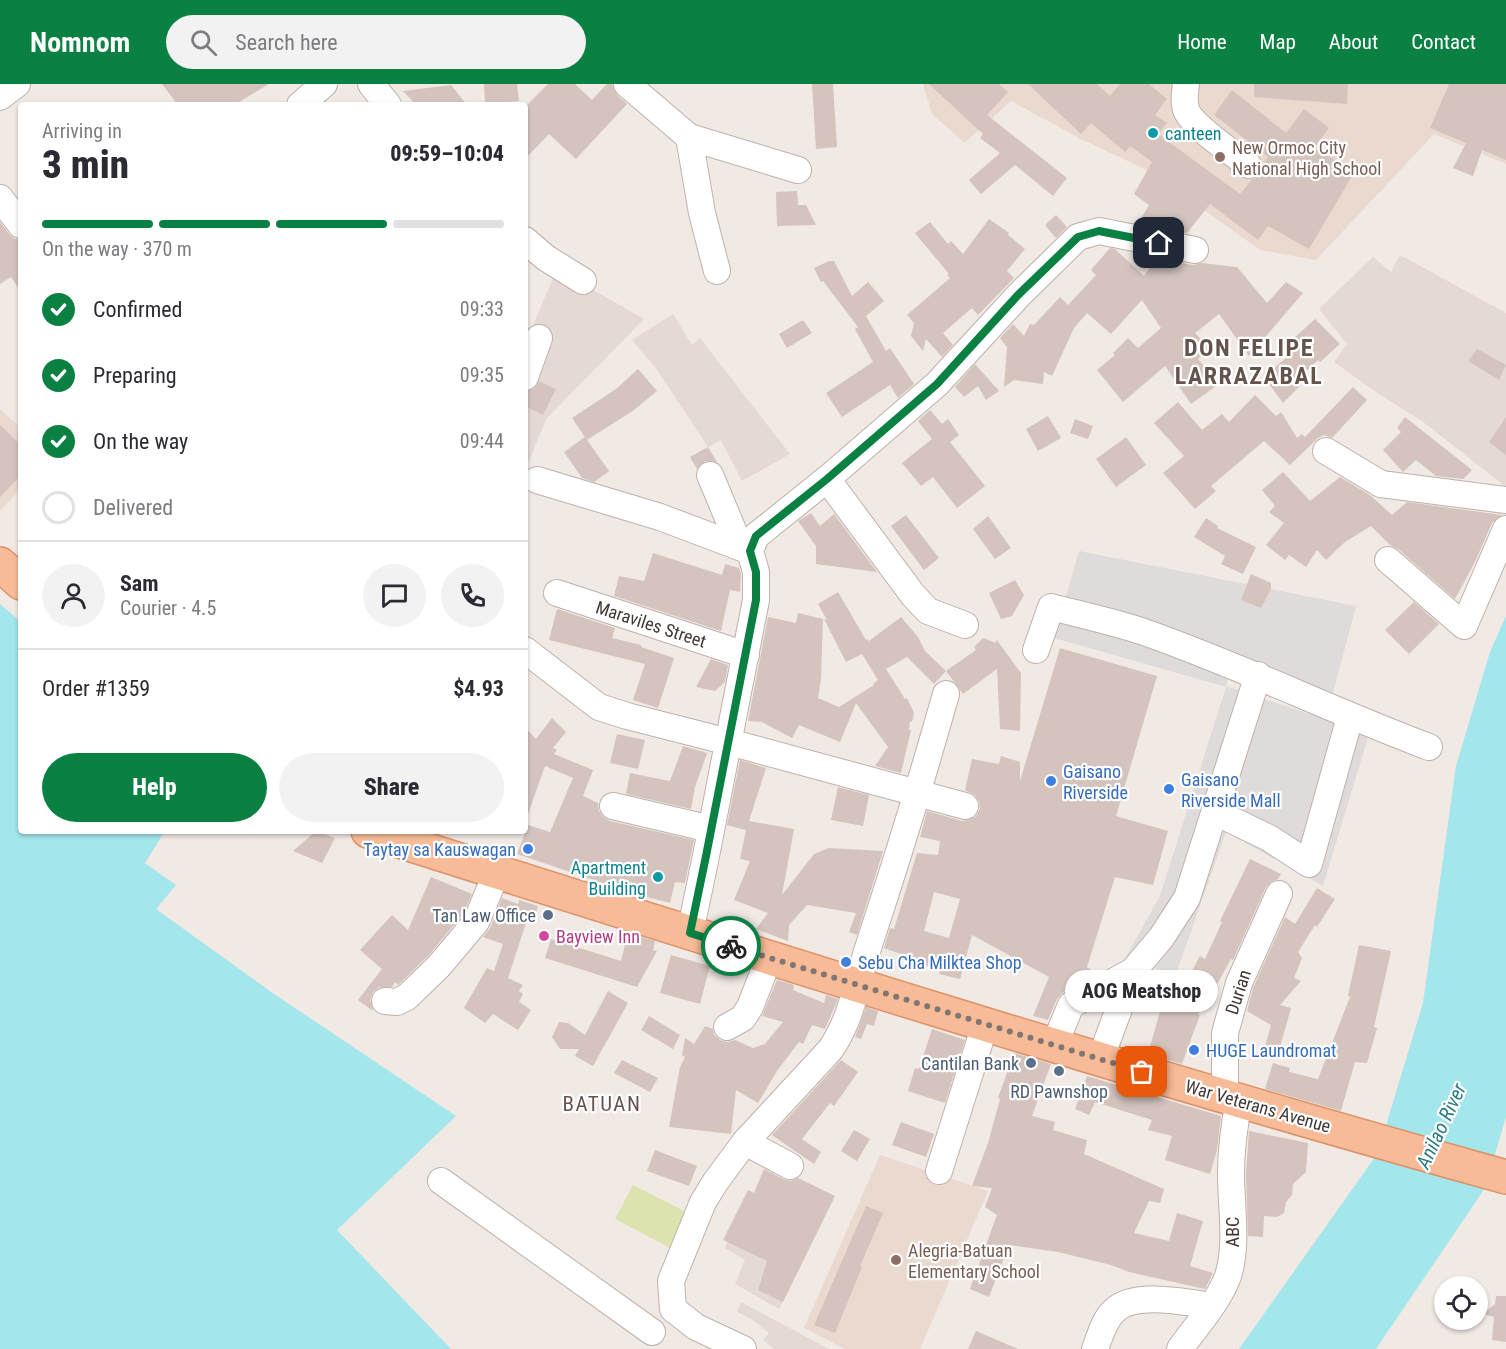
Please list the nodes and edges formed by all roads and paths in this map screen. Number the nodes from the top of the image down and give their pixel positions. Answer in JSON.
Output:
{"nodes":[{"id":1,"x":17,"y":84,"type":"edge"},
{"id":2,"x":324,"y":84,"type":"edge"},
{"id":3,"x":371,"y":84,"type":"edge"},
{"id":4,"x":627,"y":84,"type":"edge"},
{"id":5,"x":1186,"y":84,"type":"edge"},
{"id":6,"x":0,"y":97,"type":"edge"},
{"id":7,"x":303,"y":102,"type":"edge"},
{"id":8,"x":386,"y":102,"type":"edge"},
{"id":9,"x":689,"y":137,"type":"junction"},
{"id":10,"x":1248,"y":165,"type":"dead end"},
{"id":11,"x":798,"y":170,"type":"dead end"},
{"id":12,"x":0,"y":198,"type":"edge"},
{"id":13,"x":18,"y":221,"type":"edge"},
{"id":14,"x":528,"y":243,"type":"edge"},
{"id":15,"x":1195,"y":250,"type":"dead end"},
{"id":16,"x":717,"y":272,"type":"dead end"},
{"id":17,"x":583,"y":281,"type":"dead end"},
{"id":18,"x":539,"y":339,"type":"dead end"},
{"id":19,"x":528,"y":369,"type":"edge"},
{"id":20,"x":1326,"y":451,"type":"dead end"},
{"id":21,"x":710,"y":475,"type":"dead end"},
{"id":22,"x":827,"y":479,"type":"junction"},
{"id":23,"x":537,"y":480,"type":"dead end"},
{"id":24,"x":1506,"y":500,"type":"edge"},
{"id":25,"x":1506,"y":529,"type":"edge"},
{"id":26,"x":745,"y":549,"type":"junction"},
{"id":27,"x":1388,"y":560,"type":"dead end"},
{"id":28,"x":0,"y":564,"type":"edge"},
{"id":29,"x":18,"y":580,"type":"edge"},
{"id":30,"x":557,"y":593,"type":"dead end"},
{"id":31,"x":965,"y":625,"type":"dead end"},
{"id":32,"x":1036,"y":650,"type":"dead end"},
{"id":33,"x":528,"y":652,"type":"edge"},
{"id":34,"x":746,"y":655,"type":"junction"},
{"id":35,"x":1258,"y":675,"type":"junction"},
{"id":36,"x":946,"y":694,"type":"dead end"},
{"id":37,"x":1350,"y":717,"type":"junction"},
{"id":38,"x":729,"y":742,"type":"junction"},
{"id":39,"x":1429,"y":747,"type":"dead end"},
{"id":40,"x":919,"y":793,"type":"junction"},
{"id":41,"x":613,"y":806,"type":"dead end"},
{"id":42,"x":965,"y":806,"type":"dead end"},
{"id":43,"x":1215,"y":812,"type":"junction"},
{"id":44,"x":711,"y":830,"type":"junction"},
{"id":45,"x":388,"y":834,"type":"edge"},
{"id":46,"x":407,"y":837,"type":"edge"},
{"id":47,"x":496,"y":872,"type":"junction"},
{"id":48,"x":1279,"y":894,"type":"dead end"},
{"id":49,"x":690,"y":933,"type":"junction"},
{"id":50,"x":769,"y":958,"type":"junction"},
{"id":51,"x":1133,"y":971,"type":"junction"},
{"id":52,"x":856,"y":984,"type":"junction"},
{"id":53,"x":385,"y":1001,"type":"dead end"},
{"id":54,"x":985,"y":1025,"type":"junction"},
{"id":55,"x":727,"y":1027,"type":"dead end"},
{"id":56,"x":1054,"y":1046,"type":"junction"},
{"id":57,"x":1100,"y":1060,"type":"junction"},
{"id":58,"x":1232,"y":1099,"type":"junction"},
{"id":59,"x":745,"y":1142,"type":"junction"},
{"id":60,"x":790,"y":1166,"type":"dead end"},
{"id":61,"x":939,"y":1171,"type":"dead end"},
{"id":62,"x":1505,"y":1177,"type":"edge"},
{"id":63,"x":441,"y":1181,"type":"dead end"},
{"id":64,"x":1211,"y":1306,"type":"junction"},
{"id":65,"x":673,"y":1310,"type":"junction"},
{"id":66,"x":645,"y":1341,"type":"edge"},
{"id":67,"x":1102,"y":1342,"type":"edge"},
{"id":68,"x":743,"y":1349,"type":"edge"},
{"id":69,"x":1180,"y":1349,"type":"edge"}],
"edges":[{"from":1,"to":6,"type":"street"},
{"from":2,"to":7,"type":"street"},
{"from":3,"to":8,"type":"street"},
{"from":4,"to":9,"type":"street"},
{"from":5,"to":10,"type":"street"},
{"from":9,"to":11,"type":"street"},
{"from":9,"to":16,"type":"street"},
{"from":12,"to":13,"type":"street"},
{"from":14,"to":17,"type":"street"},
{"from":15,"to":22,"type":"street"},
{"from":18,"to":19,"type":"street"},
{"from":20,"to":24,"type":"street"},
{"from":21,"to":26,"type":"street"},
{"from":22,"to":26,"type":"street"},
{"from":22,"to":31,"type":"street"},
{"from":23,"to":26,"type":"street"},
{"from":25,"to":27,"type":"street"},
{"from":26,"to":34,"type":"street"},
{"from":28,"to":29,"type":"main road"},
{"from":30,"to":34,"type":"street","name":"Maraviles Street"},
{"from":32,"to":35,"type":"street"},
{"from":33,"to":38,"type":"street"},
{"from":34,"to":38,"type":"street"},
{"from":35,"to":37,"type":"street"},
{"from":35,"to":43,"type":"street"},
{"from":36,"to":40,"type":"street"},
{"from":37,"to":39,"type":"street"},
{"from":37,"to":43,"type":"street"},
{"from":38,"to":40,"type":"street"},
{"from":38,"to":44,"type":"street"},
{"from":40,"to":42,"type":"street"},
{"from":40,"to":52,"type":"street"},
{"from":41,"to":44,"type":"street"},
{"from":43,"to":51,"type":"street"},
{"from":44,"to":49,"type":"street"},
{"from":45,"to":46,"type":"main road","name":"War Veterans Avenue"},
{"from":46,"to":47,"type":"main road","name":"War Veterans Avenue"},
{"from":47,"to":49,"type":"main road","name":"War Veterans Avenue"},
{"from":47,"to":53,"type":"street"},
{"from":48,"to":58,"type":"street","name":"Durian"},
{"from":49,"to":50,"type":"main road","name":"War Veterans Avenue"},
{"from":50,"to":52,"type":"main road","name":"War Veterans Avenue"},
{"from":50,"to":55,"type":"street"},
{"from":51,"to":56,"type":"street"},
{"from":51,"to":57,"type":"street"},
{"from":52,"to":54,"type":"main road","name":"War Veterans Avenue"},
{"from":52,"to":59,"type":"street"},
{"from":54,"to":56,"type":"main road","name":"War Veterans Avenue"},
{"from":54,"to":61,"type":"street"},
{"from":56,"to":57,"type":"main road","name":"War Veterans Avenue"},
{"from":57,"to":58,"type":"main road","name":"War Veterans Avenue"},
{"from":58,"to":62,"type":"main road","name":"War Veterans Avenue"},
{"from":58,"to":64,"type":"street","name":"ABC"},
{"from":59,"to":60,"type":"street"},
{"from":59,"to":65,"type":"street"},
{"from":63,"to":66,"type":"street"},
{"from":64,"to":67,"type":"street"},
{"from":64,"to":69,"type":"street","name":"ABC"},
{"from":65,"to":66,"type":"street"},
{"from":65,"to":68,"type":"street"}]}
